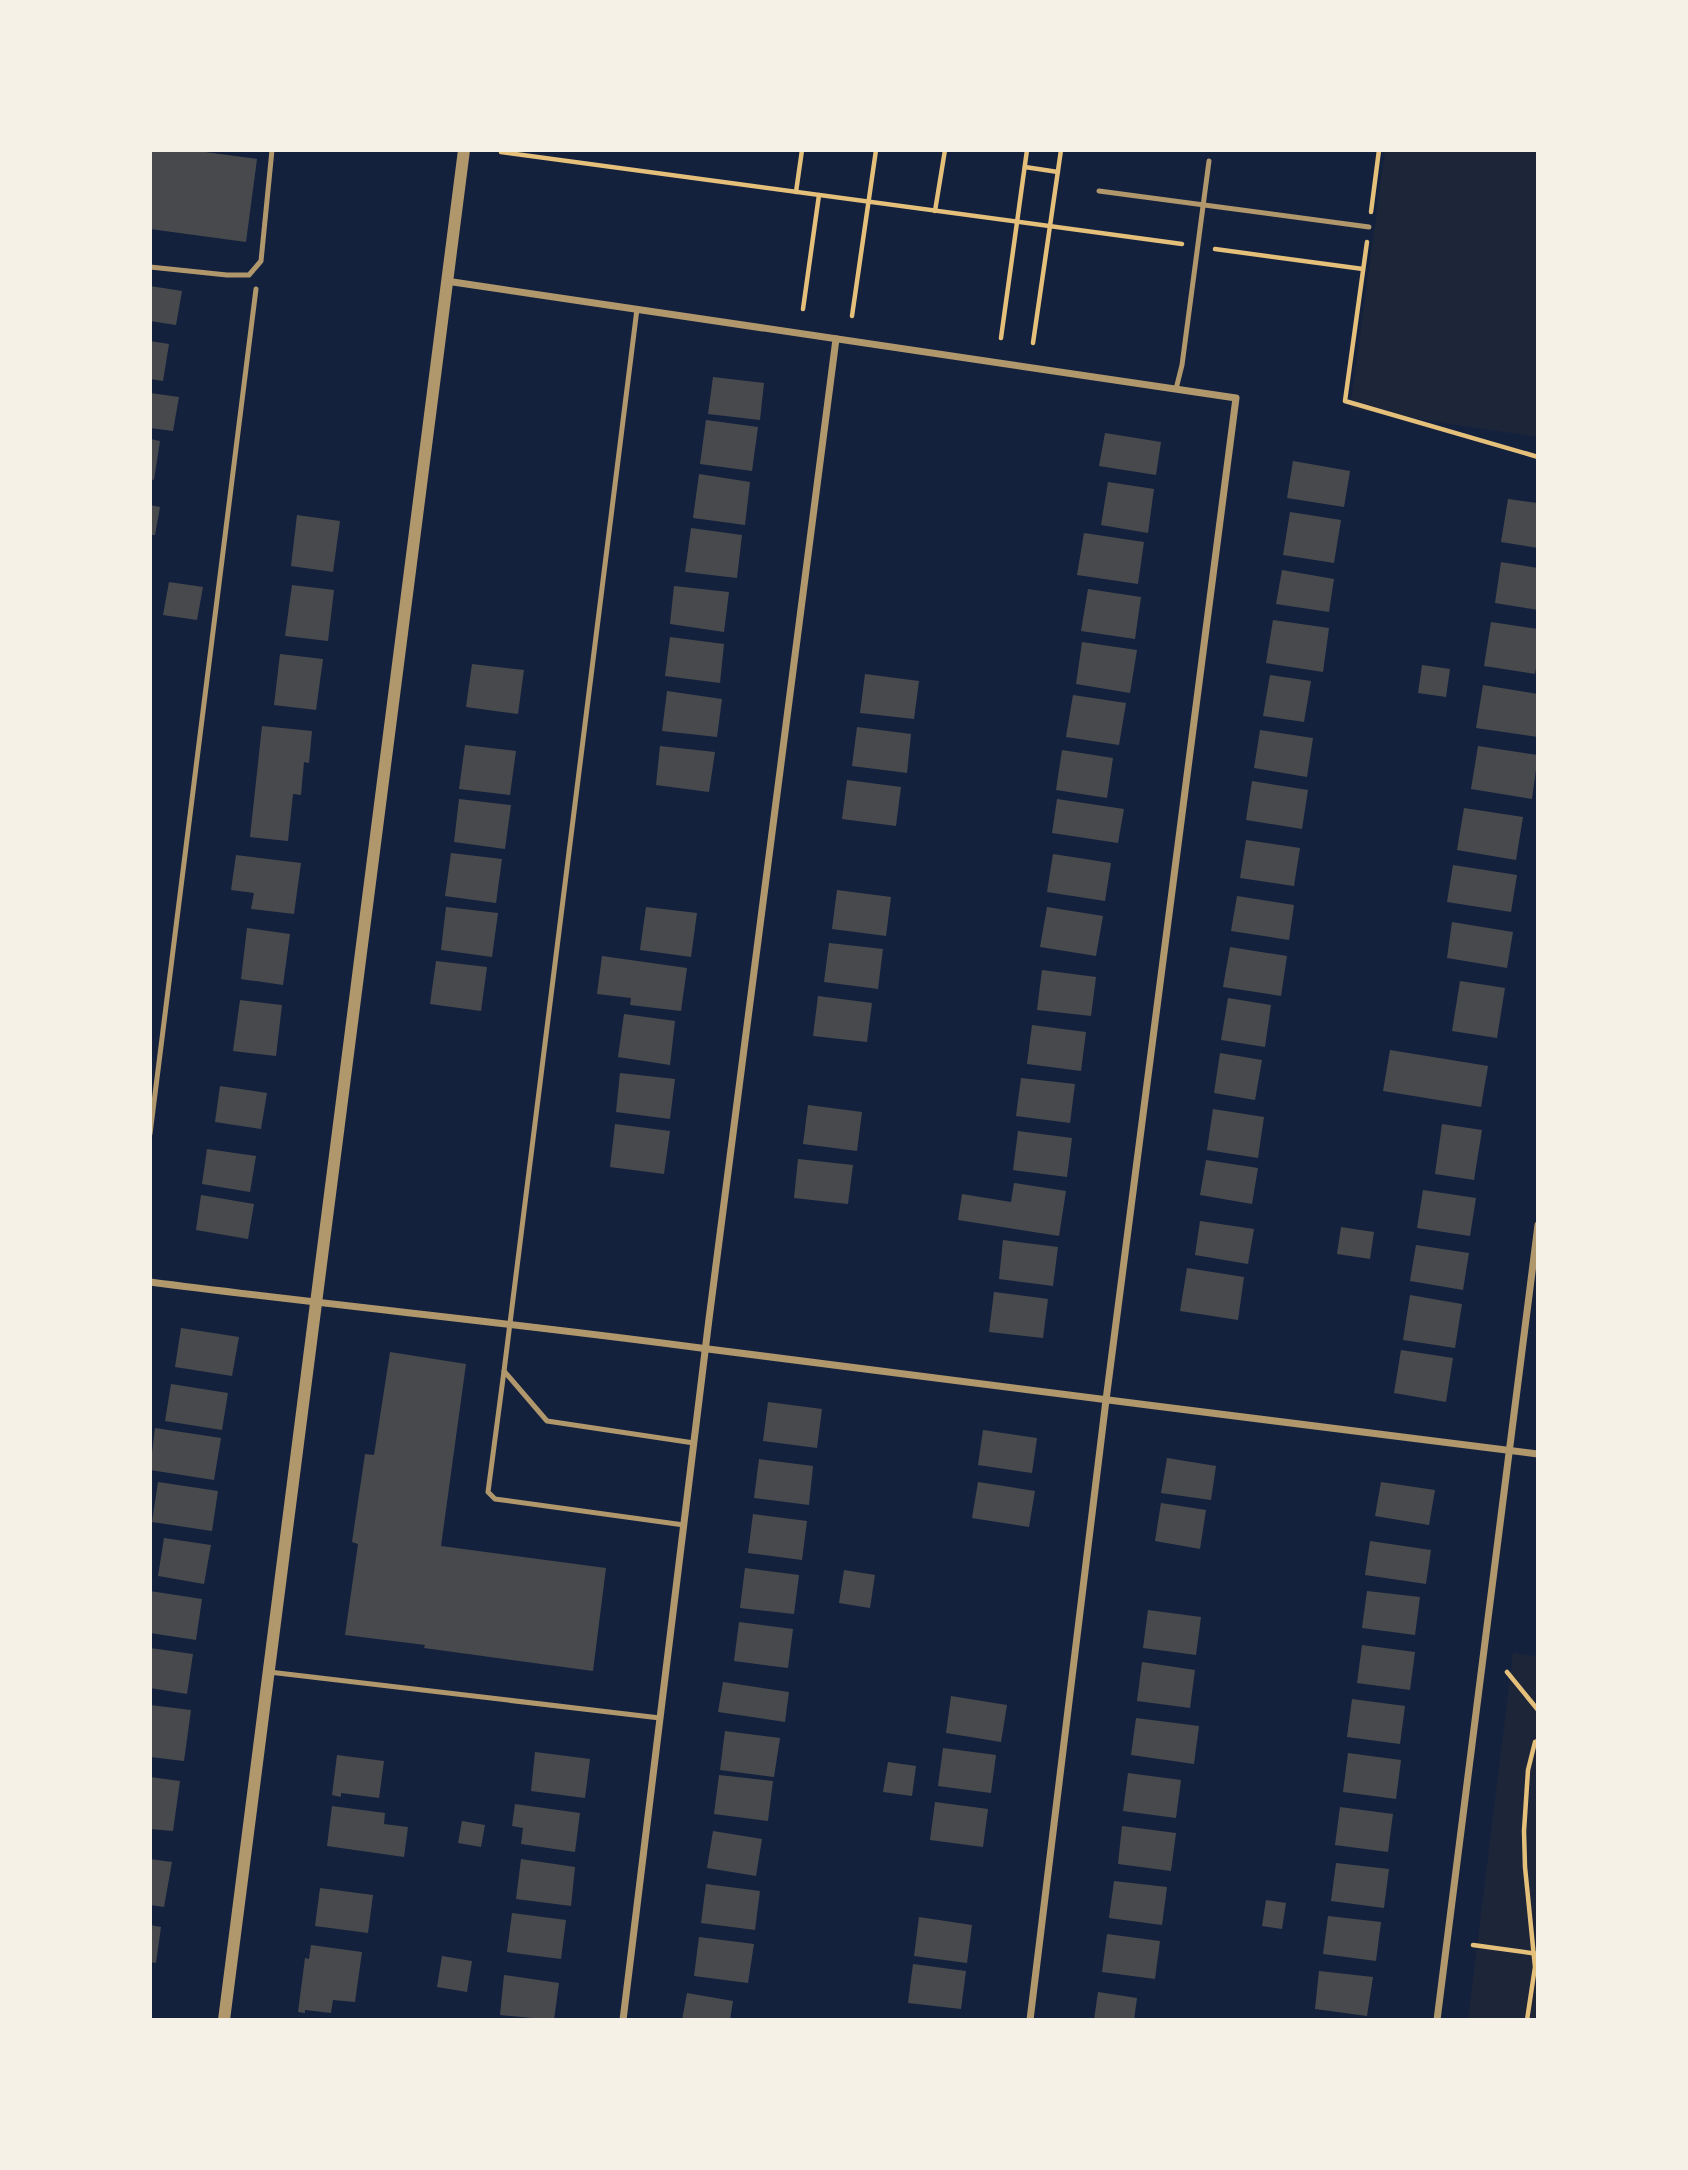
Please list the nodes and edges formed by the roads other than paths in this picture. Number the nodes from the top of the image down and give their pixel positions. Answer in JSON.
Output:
{"nodes":[{"id":1,"x":272,"y":150,"type":"edge"},
{"id":2,"x":464,"y":150,"type":"edge"},
{"id":3,"x":1209,"y":161,"type":"dead end"},
{"id":4,"x":1099,"y":191,"type":"dead end"},
{"id":5,"x":1203,"y":207,"type":"junction"},
{"id":6,"x":1368,"y":227,"type":"road end"},
{"id":7,"x":150,"y":267,"type":"edge"},
{"id":8,"x":446,"y":281,"type":"junction"},
{"id":9,"x":256,"y":289,"type":"dead end"},
{"id":10,"x":637,"y":309,"type":"junction"},
{"id":11,"x":836,"y":339,"type":"junction"},
{"id":12,"x":1176,"y":389,"type":"junction"},
{"id":13,"x":150,"y":1134,"type":"edge"},
{"id":14,"x":1538,"y":1225,"type":"edge"},
{"id":15,"x":150,"y":1282,"type":"edge"},
{"id":16,"x":317,"y":1304,"type":"junction"},
{"id":17,"x":509,"y":1326,"type":"junction"},
{"id":18,"x":706,"y":1348,"type":"junction"},
{"id":19,"x":504,"y":1371,"type":"junction"},
{"id":20,"x":1106,"y":1401,"type":"junction"},
{"id":21,"x":694,"y":1443,"type":"junction"},
{"id":22,"x":1509,"y":1450,"type":"junction"},
{"id":23,"x":1538,"y":1454,"type":"edge"},
{"id":24,"x":684,"y":1525,"type":"junction"},
{"id":25,"x":269,"y":1672,"type":"junction"},
{"id":26,"x":660,"y":1718,"type":"junction"},
{"id":27,"x":225,"y":2020,"type":"edge"},
{"id":28,"x":623,"y":2020,"type":"edge"},
{"id":29,"x":1030,"y":2020,"type":"edge"},
{"id":30,"x":1437,"y":2020,"type":"edge"}],
"edges":[{"from":1,"to":7,"type":"lane"},
{"from":2,"to":8,"type":"street"},
{"from":3,"to":5,"type":"lane"},
{"from":4,"to":5,"type":"lane"},
{"from":5,"to":6,"type":"lane"},
{"from":5,"to":12,"type":"lane"},
{"from":8,"to":10,"type":"street"},
{"from":8,"to":16,"type":"street"},
{"from":9,"to":13,"type":"lane"},
{"from":10,"to":11,"type":"street"},
{"from":10,"to":17,"type":"lane"},
{"from":11,"to":12,"type":"street"},
{"from":11,"to":18,"type":"street"},
{"from":12,"to":20,"type":"street"},
{"from":14,"to":22,"type":"street"},
{"from":15,"to":16,"type":"street"},
{"from":16,"to":17,"type":"street"},
{"from":16,"to":25,"type":"street"},
{"from":17,"to":18,"type":"street"},
{"from":17,"to":19,"type":"lane"},
{"from":18,"to":20,"type":"street"},
{"from":18,"to":21,"type":"street"},
{"from":19,"to":21,"type":"lane"},
{"from":19,"to":24,"type":"lane"},
{"from":20,"to":22,"type":"street"},
{"from":20,"to":29,"type":"street"},
{"from":21,"to":24,"type":"street"},
{"from":22,"to":23,"type":"street"},
{"from":22,"to":30,"type":"street"},
{"from":24,"to":26,"type":"street"},
{"from":25,"to":26,"type":"lane"},
{"from":25,"to":27,"type":"street"},
{"from":26,"to":28,"type":"street"}]}
